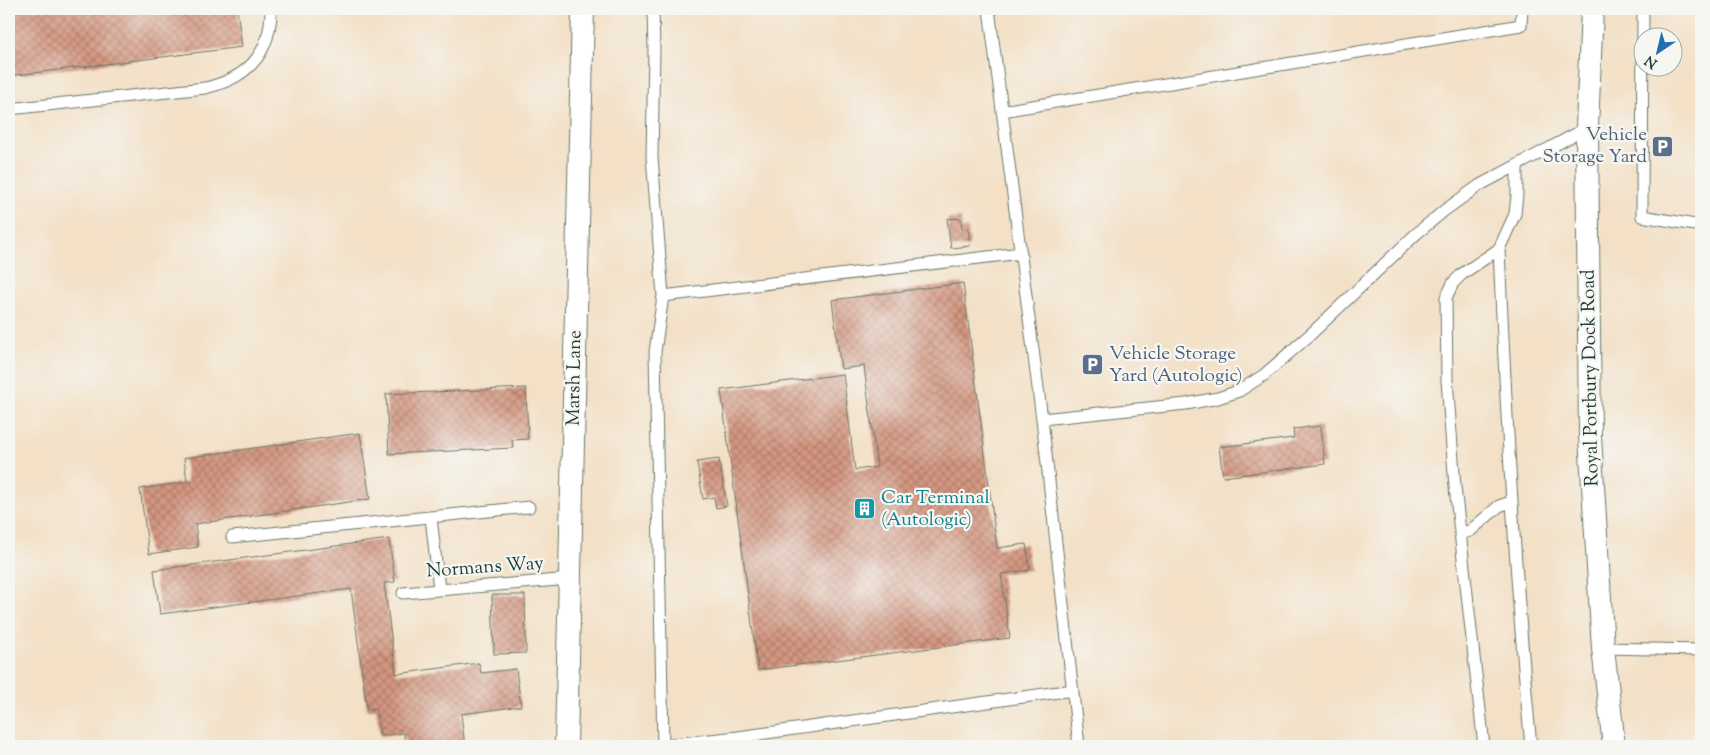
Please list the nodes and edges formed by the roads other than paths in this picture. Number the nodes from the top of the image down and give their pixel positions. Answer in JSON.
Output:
{"nodes":[{"id":1,"x":271,"y":9,"type":"edge"},
{"id":2,"x":583,"y":9,"type":"edge"},
{"id":3,"x":653,"y":9,"type":"edge"},
{"id":4,"x":989,"y":9,"type":"edge"},
{"id":5,"x":1522,"y":9,"type":"edge"},
{"id":6,"x":1592,"y":9,"type":"edge"},
{"id":7,"x":1642,"y":9,"type":"edge"},
{"id":8,"x":9,"y":109,"type":"edge"},
{"id":9,"x":1002,"y":111,"type":"junction"},
{"id":10,"x":1587,"y":128,"type":"junction"},
{"id":11,"x":1517,"y":165,"type":"junction"},
{"id":12,"x":1701,"y":226,"type":"edge"},
{"id":13,"x":1499,"y":249,"type":"junction"},
{"id":14,"x":1021,"y":253,"type":"junction"},
{"id":15,"x":663,"y":296,"type":"junction"},
{"id":16,"x":1042,"y":419,"type":"junction"},
{"id":17,"x":1511,"y":502,"type":"junction"},
{"id":18,"x":529,"y":507,"type":"dead end"},
{"id":19,"x":431,"y":517,"type":"junction"},
{"id":20,"x":1460,"y":533,"type":"junction"},
{"id":21,"x":232,"y":537,"type":"dead end"},
{"id":22,"x":570,"y":579,"type":"junction"},
{"id":23,"x":439,"y":589,"type":"junction"},
{"id":24,"x":403,"y":593,"type":"dead end"},
{"id":25,"x":1603,"y":648,"type":"junction"},
{"id":26,"x":1701,"y":650,"type":"edge"},
{"id":27,"x":1073,"y":690,"type":"junction"},
{"id":28,"x":739,"y":742,"type":"edge"},
{"id":29,"x":566,"y":746,"type":"edge"},
{"id":30,"x":1080,"y":746,"type":"edge"},
{"id":31,"x":1484,"y":746,"type":"edge"},
{"id":32,"x":1532,"y":746,"type":"edge"},
{"id":33,"x":1614,"y":746,"type":"edge"}],
"edges":[{"from":1,"to":8,"type":"lane"},
{"from":2,"to":22,"type":"street","name":"Marsh Lane"},
{"from":3,"to":15,"type":"lane"},
{"from":4,"to":9,"type":"lane"},
{"from":5,"to":9,"type":"lane"},
{"from":6,"to":10,"type":"street","name":"Royal Portbury Dock Road"},
{"from":7,"to":12,"type":"lane"},
{"from":9,"to":14,"type":"lane"},
{"from":10,"to":11,"type":"lane"},
{"from":10,"to":25,"type":"street","name":"Royal Portbury Dock Road"},
{"from":11,"to":13,"type":"lane"},
{"from":11,"to":16,"type":"lane"},
{"from":13,"to":17,"type":"lane"},
{"from":13,"to":20,"type":"lane"},
{"from":14,"to":15,"type":"lane"},
{"from":14,"to":16,"type":"lane"},
{"from":15,"to":28,"type":"lane"},
{"from":16,"to":27,"type":"lane"},
{"from":17,"to":20,"type":"lane"},
{"from":17,"to":32,"type":"lane"},
{"from":18,"to":19,"type":"lane"},
{"from":19,"to":21,"type":"lane"},
{"from":19,"to":23,"type":"lane"},
{"from":20,"to":31,"type":"lane"},
{"from":22,"to":23,"type":"lane","name":"Normans Way"},
{"from":22,"to":29,"type":"street","name":"Marsh Lane"},
{"from":23,"to":24,"type":"lane","name":"Normans Way"},
{"from":25,"to":26,"type":"lane"},
{"from":25,"to":33,"type":"street","name":"Royal Portbury Dock Road"},
{"from":27,"to":28,"type":"lane"},
{"from":27,"to":30,"type":"lane"}]}
